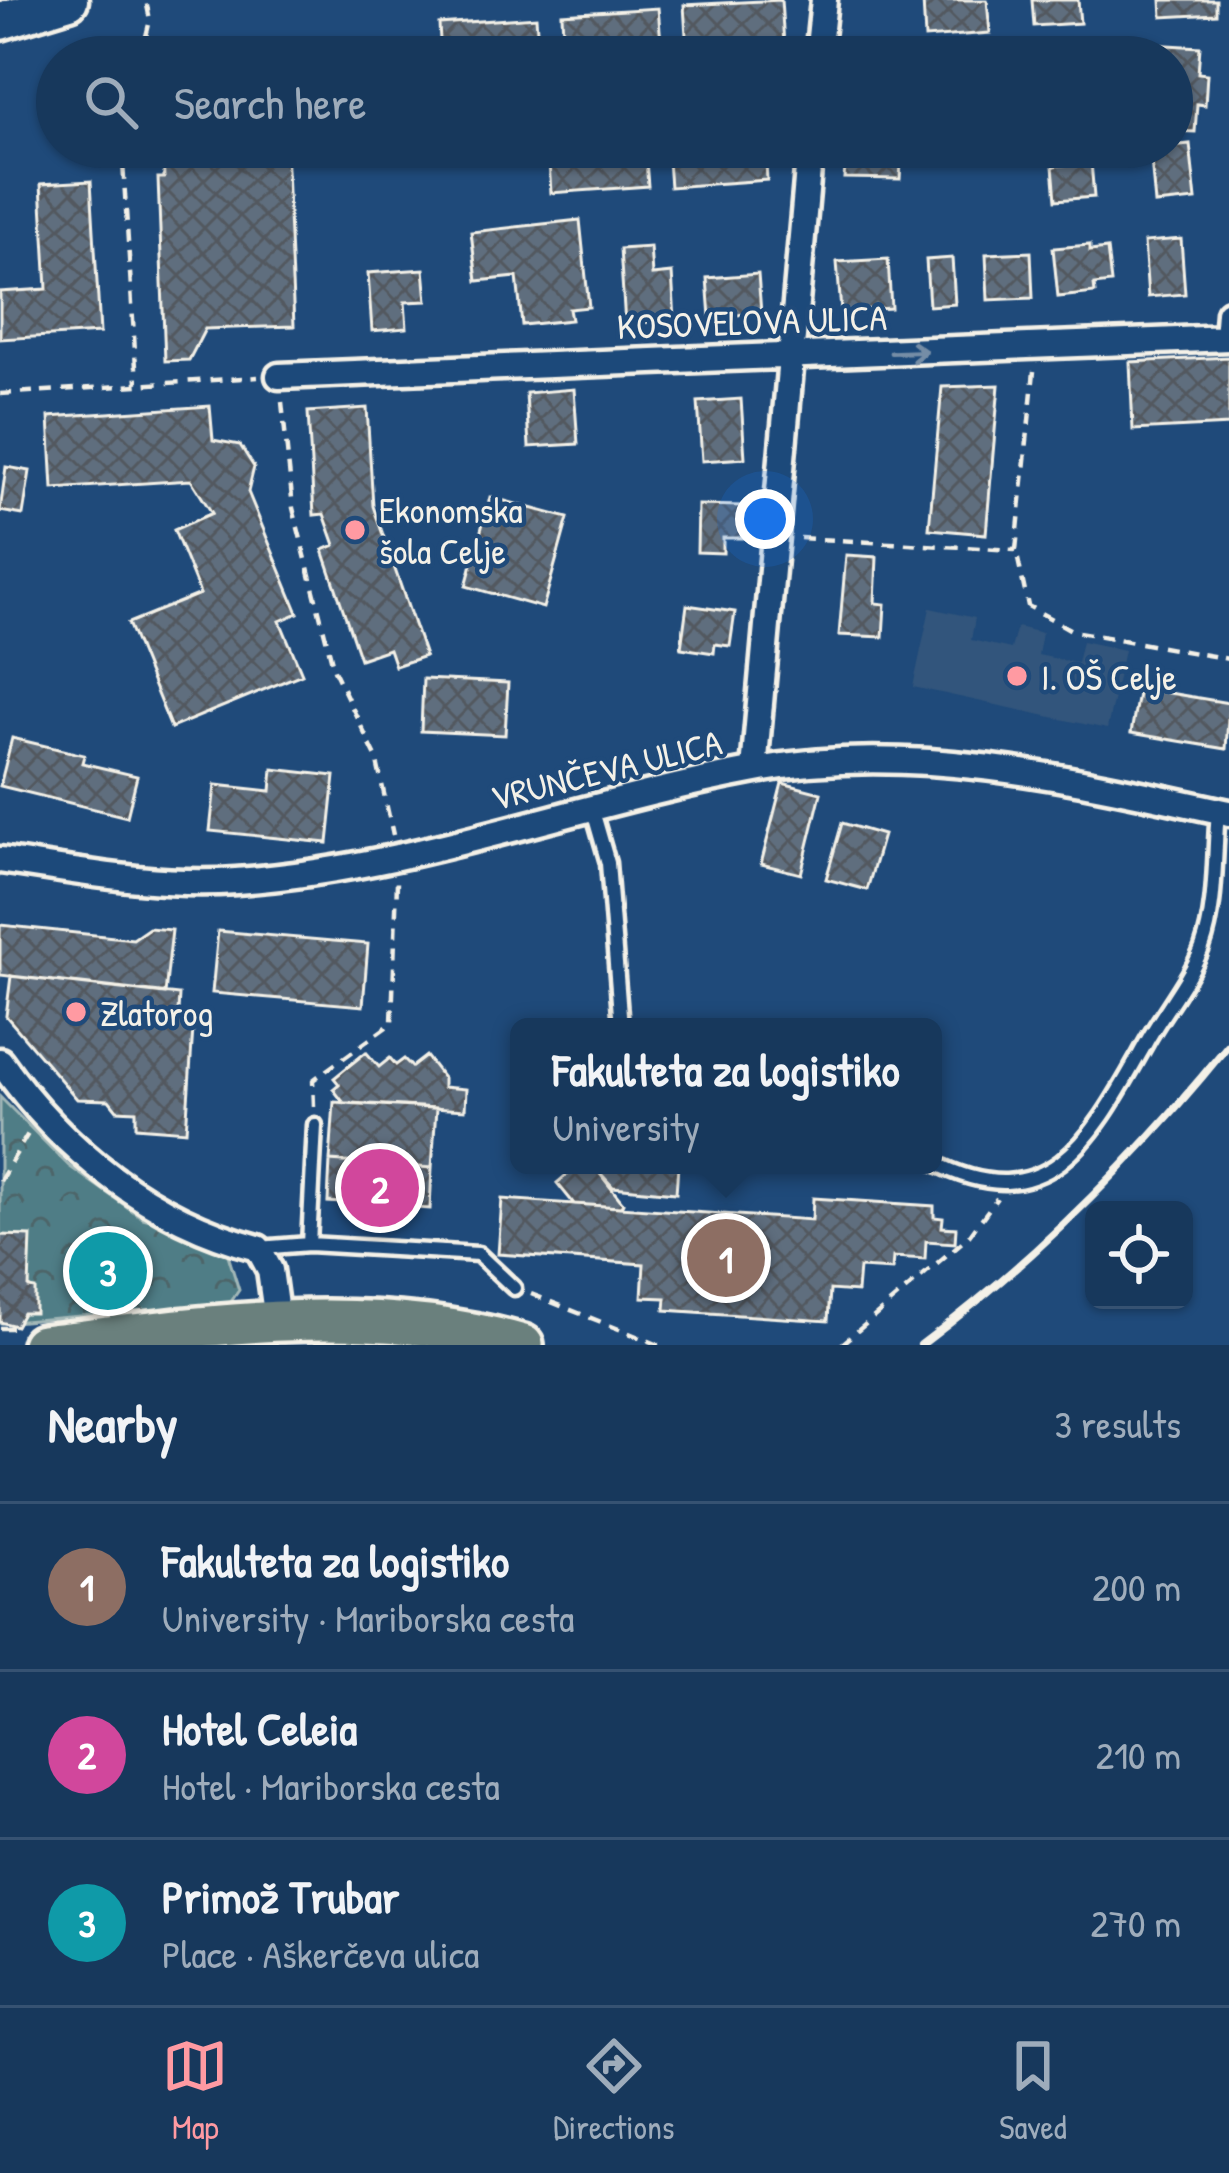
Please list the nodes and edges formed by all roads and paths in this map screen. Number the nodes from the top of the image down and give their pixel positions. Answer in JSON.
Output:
{"nodes":[{"id":1,"x":70,"y":0,"type":"edge"},
{"id":2,"x":146,"y":0,"type":"edge"},
{"id":3,"x":824,"y":0,"type":"edge"},
{"id":4,"x":0,"y":21,"type":"edge"},
{"id":5,"x":146,"y":36,"type":"edge"},
{"id":6,"x":820,"y":36,"type":"edge"},
{"id":7,"x":123,"y":168,"type":"edge"},
{"id":8,"x":808,"y":168,"type":"edge"},
{"id":9,"x":1228,"y":330,"type":"edge"},
{"id":10,"x":1036,"y":347,"type":"junction"},
{"id":11,"x":792,"y":356,"type":"junction"},
{"id":12,"x":279,"y":376,"type":"junction"},
{"id":13,"x":137,"y":383,"type":"junction"},
{"id":14,"x":0,"y":394,"type":"edge"},
{"id":15,"x":792,"y":537,"type":"dead end"},
{"id":16,"x":1016,"y":550,"type":"junction"},
{"id":17,"x":1229,"y":659,"type":"edge"},
{"id":18,"x":754,"y":770,"type":"junction"},
{"id":19,"x":593,"y":811,"type":"junction"},
{"id":20,"x":1224,"y":812,"type":"edge"},
{"id":21,"x":398,"y":855,"type":"junction"},
{"id":22,"x":0,"y":860,"type":"edge"},
{"id":23,"x":620,"y":1018,"type":"edge"},
{"id":24,"x":0,"y":1061,"type":"edge"},
{"id":25,"x":43,"y":1113,"type":"junction"},
{"id":26,"x":315,"y":1125,"type":"joint"},
{"id":27,"x":942,"y":1166,"type":"edge"},
{"id":28,"x":0,"y":1181,"type":"edge"},
{"id":29,"x":1007,"y":1184,"type":"junction"},
{"id":30,"x":309,"y":1244,"type":"junction"},
{"id":31,"x":258,"y":1248,"type":"junction"},
{"id":32,"x":514,"y":1288,"type":"joint"},
{"id":33,"x":277,"y":1320,"type":"junction"},
{"id":34,"x":42,"y":1345,"type":"edge"},
{"id":35,"x":523,"y":1345,"type":"edge"},
{"id":36,"x":659,"y":1345,"type":"edge"},
{"id":37,"x":841,"y":1345,"type":"edge"}],
"edges":[{"from":1,"to":4,"type":"street"},
{"from":2,"to":5,"type":"path"},
{"from":3,"to":6,"type":"street"},
{"from":7,"to":13,"type":"path"},
{"from":8,"to":11,"type":"street"},
{"from":9,"to":10,"type":"street","name":"KOSOVELOVA ULICA"},
{"from":11,"to":10,"type":"street","name":"KOSOVELOVA ULICA","one_way":true},
{"from":10,"to":16,"type":"path"},
{"from":11,"to":12,"type":"street","name":"KOSOVELOVA ULICA"},
{"from":11,"to":18,"type":"street"},
{"from":12,"to":13,"type":"path"},
{"from":12,"to":21,"type":"path"},
{"from":13,"to":14,"type":"path"},
{"from":15,"to":16,"type":"path"},
{"from":16,"to":17,"type":"path"},
{"from":18,"to":19,"type":"street","name":"VRUNČEVA ULICA"},
{"from":18,"to":20,"type":"street","name":"VRUNČEVA ULICA"},
{"from":19,"to":21,"type":"street","name":"VRUNČEVA ULICA"},
{"from":19,"to":23,"type":"lane"},
{"from":20,"to":29,"type":"lane"},
{"from":21,"to":22,"type":"street","name":"VRUNČEVA ULICA"},
{"from":21,"to":26,"type":"path"},
{"from":24,"to":25,"type":"street"},
{"from":25,"to":28,"type":"path"},
{"from":25,"to":31,"type":"street"},
{"from":26,"to":30,"type":"lane"},
{"from":27,"to":29,"type":"lane"},
{"from":29,"to":37,"type":"path"},
{"from":30,"to":31,"type":"lane"},
{"from":30,"to":32,"type":"lane"},
{"from":31,"to":33,"type":"street"},
{"from":32,"to":36,"type":"path"},
{"from":33,"to":34,"type":"main road"},
{"from":33,"to":35,"type":"main road"}]}
